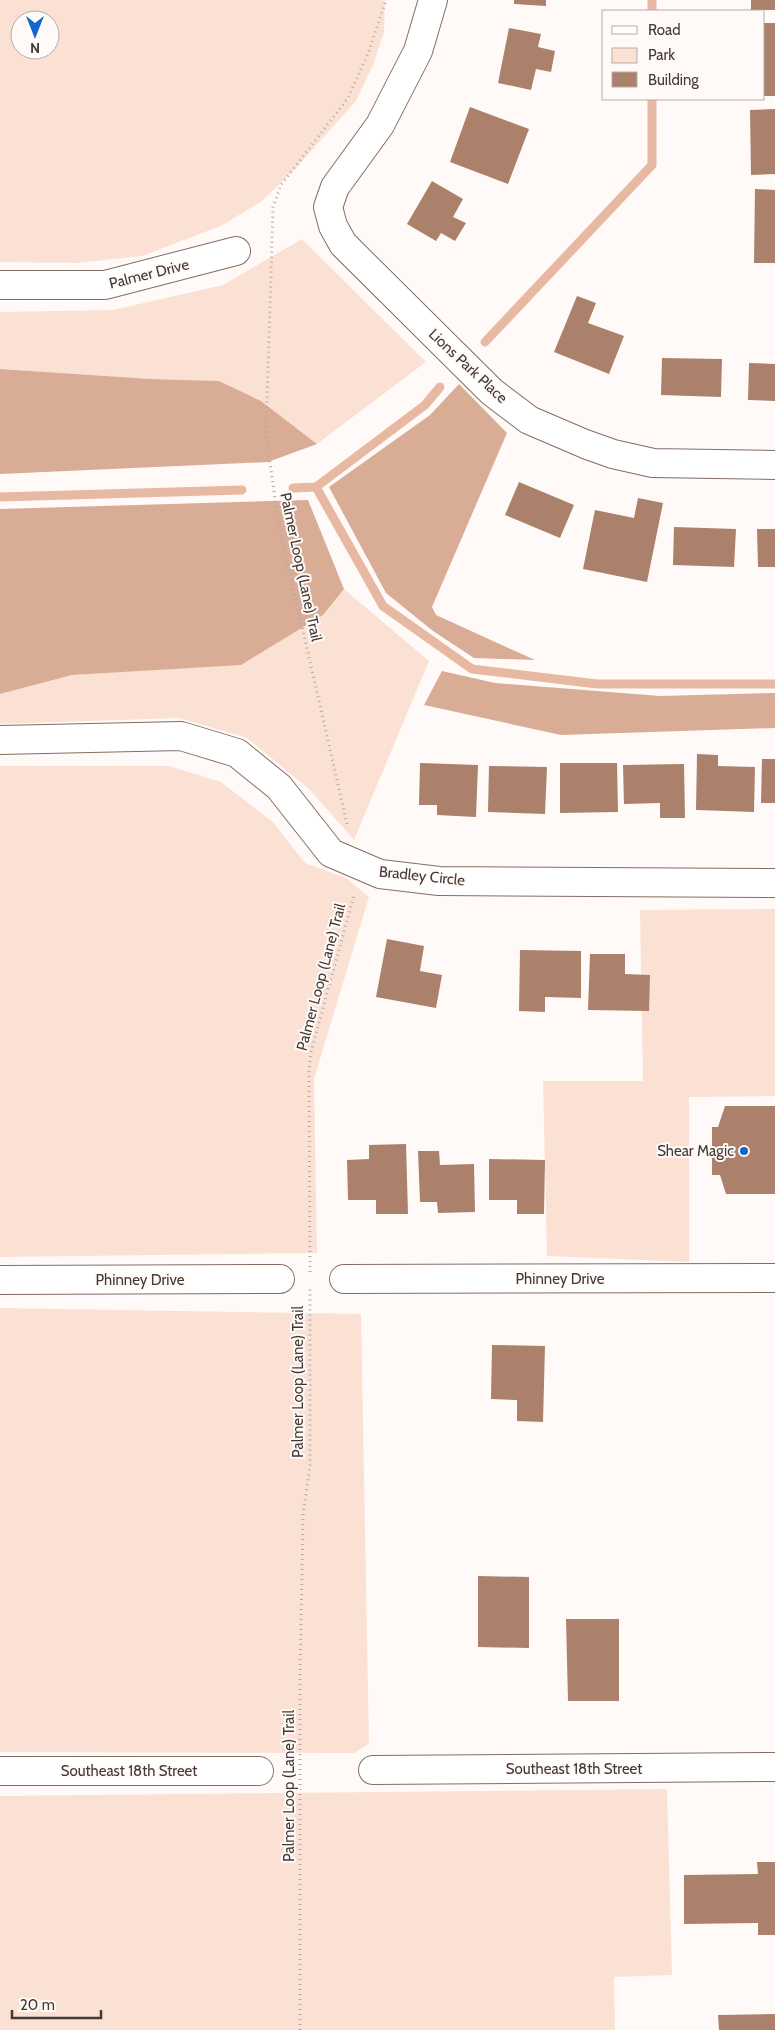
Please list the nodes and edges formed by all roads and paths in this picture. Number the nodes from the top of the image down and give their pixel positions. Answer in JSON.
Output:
{"nodes":[{"id":1,"x":386,"y":0,"type":"edge"},
{"id":2,"x":433,"y":0,"type":"edge"},
{"id":3,"x":236,"y":251,"type":"dead end"},
{"id":4,"x":0,"y":285,"type":"edge"},
{"id":5,"x":775,"y":465,"type":"edge"},
{"id":6,"x":0,"y":740,"type":"edge"},
{"id":7,"x":356,"y":865,"type":"junction"},
{"id":8,"x":775,"y":883,"type":"edge"},
{"id":9,"x":775,"y":1278,"type":"edge"},
{"id":10,"x":280,"y":1279,"type":"dead end"},
{"id":11,"x":344,"y":1279,"type":"dead end"},
{"id":12,"x":0,"y":1280,"type":"edge"},
{"id":13,"x":775,"y":1767,"type":"edge"},
{"id":14,"x":374,"y":1770,"type":"dead end"},
{"id":15,"x":0,"y":1771,"type":"edge"},
{"id":16,"x":259,"y":1771,"type":"dead end"},
{"id":17,"x":300,"y":2030,"type":"edge"}],
"edges":[{"from":1,"to":7,"type":"path","name":"Palmer Loop (Lane) Trail"},
{"from":2,"to":5,"type":"street","name":"Lions Park Place"},
{"from":3,"to":4,"type":"street","name":"Palmer Drive"},
{"from":6,"to":7,"type":"street","name":"Bradley Circle"},
{"from":7,"to":8,"type":"street","name":"Bradley Circle"},
{"from":7,"to":17,"type":"path","name":"Palmer Loop (Lane) Trail"},
{"from":9,"to":11,"type":"street","name":"Phinney Drive"},
{"from":10,"to":12,"type":"street","name":"Phinney Drive"},
{"from":13,"to":14,"type":"street","name":"Southeast 18th Street"},
{"from":15,"to":16,"type":"street","name":"Southeast 18th Street"}]}
